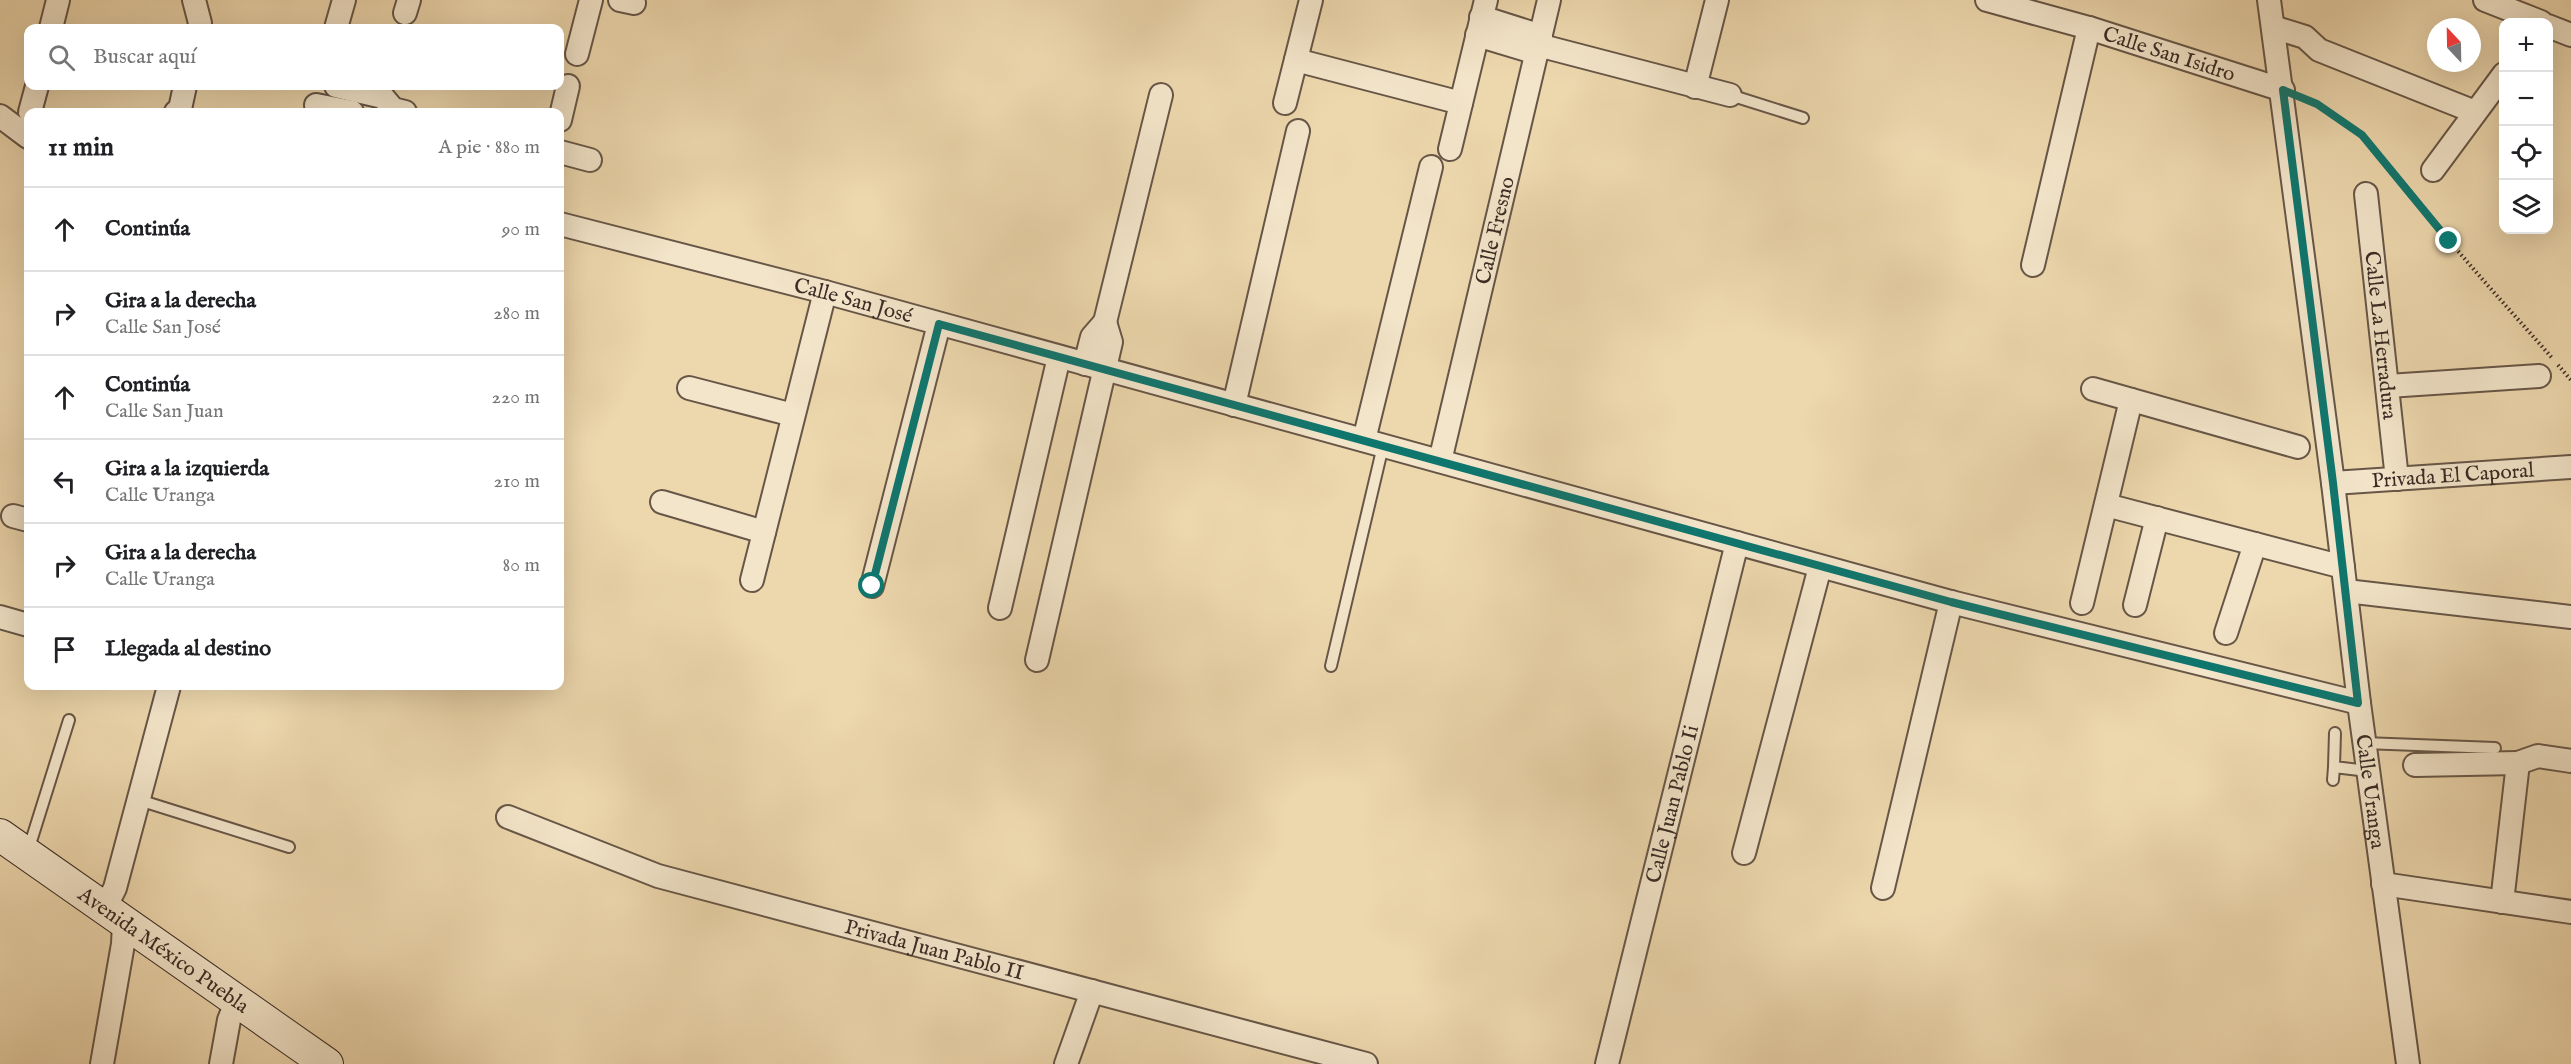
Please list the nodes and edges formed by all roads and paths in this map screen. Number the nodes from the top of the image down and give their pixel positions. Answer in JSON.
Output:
{"nodes":[{"id":1,"x":58,"y":0,"type":"edge"},
{"id":2,"x":194,"y":0,"type":"edge"},
{"id":3,"x":344,"y":0,"type":"edge"},
{"id":4,"x":591,"y":0,"type":"edge"},
{"id":5,"x":1311,"y":0,"type":"edge"},
{"id":6,"x":1549,"y":0,"type":"edge"},
{"id":7,"x":1718,"y":0,"type":"edge"},
{"id":8,"x":1987,"y":0,"type":"edge"},
{"id":9,"x":2269,"y":0,"type":"edge"},
{"id":10,"x":2485,"y":0,"type":"edge"},
{"id":11,"x":1481,"y":17,"type":"edge"},
{"id":12,"x":2531,"y":18,"type":"edge"},
{"id":13,"x":52,"y":24,"type":"edge"},
{"id":14,"x":200,"y":24,"type":"edge"},
{"id":15,"x":337,"y":24,"type":"edge"},
{"id":16,"x":2089,"y":28,"type":"junction"},
{"id":17,"x":2553,"y":28,"type":"edge"},
{"id":18,"x":2571,"y":35,"type":"edge"},
{"id":19,"x":2275,"y":38,"type":"junction"},
{"id":20,"x":1539,"y":44,"type":"junction"},
{"id":21,"x":577,"y":54,"type":"dead end"},
{"id":22,"x":1296,"y":60,"type":"junction"},
{"id":23,"x":2499,"y":81,"type":"edge"},
{"id":24,"x":568,"y":87,"type":"dead end"},
{"id":25,"x":1695,"y":87,"type":"junction"},
{"id":26,"x":36,"y":90,"type":"edge"},
{"id":27,"x":184,"y":90,"type":"edge"},
{"id":28,"x":347,"y":90,"type":"edge"},
{"id":29,"x":2283,"y":90,"type":"junction"},
{"id":30,"x":1161,"y":95,"type":"dead end"},
{"id":31,"x":1730,"y":95,"type":"joint"},
{"id":32,"x":317,"y":101,"type":"edge"},
{"id":33,"x":1285,"y":103,"type":"dead end"},
{"id":34,"x":1461,"y":104,"type":"junction"},
{"id":35,"x":389,"y":105,"type":"edge"},
{"id":36,"x":31,"y":108,"type":"edge"},
{"id":37,"x":180,"y":108,"type":"edge"},
{"id":38,"x":339,"y":108,"type":"edge"},
{"id":39,"x":563,"y":108,"type":"edge"},
{"id":40,"x":2475,"y":112,"type":"junction"},
{"id":41,"x":0,"y":116,"type":"edge"},
{"id":42,"x":1803,"y":118,"type":"dead end"},
{"id":43,"x":24,"y":124,"type":"edge"},
{"id":44,"x":1298,"y":131,"type":"dead end"},
{"id":45,"x":1449,"y":149,"type":"dead end"},
{"id":46,"x":564,"y":153,"type":"edge"},
{"id":47,"x":590,"y":160,"type":"dead end"},
{"id":48,"x":1431,"y":167,"type":"dead end"},
{"id":49,"x":2433,"y":170,"type":"dead end"},
{"id":50,"x":2366,"y":194,"type":"dead end"},
{"id":51,"x":564,"y":225,"type":"edge"},
{"id":52,"x":2033,"y":265,"type":"dead end"},
{"id":53,"x":825,"y":292,"type":"junction"},
{"id":54,"x":939,"y":324,"type":"junction"},
{"id":55,"x":1059,"y":357,"type":"junction"},
{"id":56,"x":1095,"y":366,"type":"junction"},
{"id":57,"x":2540,"y":376,"type":"dead end"},
{"id":58,"x":2571,"y":380,"type":"edge"},
{"id":59,"x":2388,"y":386,"type":"junction"},
{"id":60,"x":689,"y":388,"type":"dead end"},
{"id":61,"x":2093,"y":389,"type":"dead end"},
{"id":62,"x":2131,"y":400,"type":"junction"},
{"id":63,"x":1234,"y":405,"type":"junction"},
{"id":64,"x":793,"y":415,"type":"junction"},
{"id":65,"x":1374,"y":443,"type":"junction"},
{"id":66,"x":2298,"y":447,"type":"dead end"},
{"id":67,"x":1440,"y":461,"type":"junction"},
{"id":68,"x":2571,"y":467,"type":"edge"},
{"id":69,"x":2397,"y":479,"type":"junction"},
{"id":70,"x":2333,"y":483,"type":"junction"},
{"id":71,"x":662,"y":502,"type":"dead end"},
{"id":72,"x":2106,"y":505,"type":"junction"},
{"id":73,"x":2157,"y":518,"type":"junction"},
{"id":74,"x":764,"y":532,"type":"junction"},
{"id":75,"x":1737,"y":543,"type":"junction"},
{"id":76,"x":2255,"y":544,"type":"junction"},
{"id":77,"x":1820,"y":567,"type":"junction"},
{"id":78,"x":2343,"y":567,"type":"junction"},
{"id":79,"x":752,"y":580,"type":"dead end"},
{"id":80,"x":872,"y":586,"type":"dead end"},
{"id":81,"x":2346,"y":591,"type":"junction"},
{"id":82,"x":1951,"y":602,"type":"junction"},
{"id":83,"x":2082,"y":603,"type":"dead end"},
{"id":84,"x":2135,"y":606,"type":"dead end"},
{"id":85,"x":1000,"y":609,"type":"dead end"},
{"id":86,"x":0,"y":617,"type":"edge"},
{"id":87,"x":2571,"y":617,"type":"edge"},
{"id":88,"x":24,"y":624,"type":"edge"},
{"id":89,"x":2226,"y":633,"type":"dead end"},
{"id":90,"x":1037,"y":660,"type":"dead end"},
{"id":91,"x":1331,"y":666,"type":"dead end"},
{"id":92,"x":168,"y":690,"type":"edge"},
{"id":93,"x":2358,"y":703,"type":"junction"},
{"id":94,"x":69,"y":720,"type":"dead end"},
{"id":95,"x":2335,"y":733,"type":"dead end"},
{"id":96,"x":2364,"y":743,"type":"junction"},
{"id":97,"x":2495,"y":748,"type":"dead end"},
{"id":98,"x":2571,"y":761,"type":"edge"},
{"id":99,"x":2518,"y":764,"type":"junction"},
{"id":100,"x":2415,"y":765,"type":"dead end"},
{"id":101,"x":2334,"y":767,"type":"junction"},
{"id":102,"x":2368,"y":771,"type":"junction"},
{"id":103,"x":2333,"y":780,"type":"dead end"},
{"id":104,"x":139,"y":800,"type":"junction"},
{"id":105,"x":508,"y":817,"type":"dead end"},
{"id":106,"x":0,"y":835,"type":"edge"},
{"id":107,"x":289,"y":847,"type":"dead end"},
{"id":108,"x":1744,"y":853,"type":"dead end"},
{"id":109,"x":27,"y":854,"type":"junction"},
{"id":110,"x":2383,"y":884,"type":"junction"},
{"id":111,"x":1883,"y":888,"type":"dead end"},
{"id":112,"x":2502,"y":902,"type":"junction"},
{"id":113,"x":2571,"y":912,"type":"edge"},
{"id":114,"x":115,"y":915,"type":"junction"},
{"id":115,"x":1092,"y":991,"type":"junction"},
{"id":116,"x":237,"y":1000,"type":"junction"},
{"id":117,"x":102,"y":1064,"type":"edge"},
{"id":118,"x":221,"y":1064,"type":"edge"},
{"id":119,"x":327,"y":1064,"type":"edge"},
{"id":120,"x":1066,"y":1064,"type":"edge"},
{"id":121,"x":1366,"y":1064,"type":"edge"},
{"id":122,"x":1607,"y":1064,"type":"edge"},
{"id":123,"x":2408,"y":1064,"type":"edge"}],
"edges":[{"from":1,"to":13,"type":"street"},
{"from":2,"to":14,"type":"street"},
{"from":3,"to":15,"type":"street"},
{"from":4,"to":21,"type":"street"},
{"from":5,"to":22,"type":"street"},
{"from":6,"to":20,"type":"street","name":"Calle Fresno"},
{"from":7,"to":25,"type":"street"},
{"from":8,"to":16,"type":"street","name":"Calle San Isidro"},
{"from":9,"to":19,"type":"street","name":"Calle Uranga"},
{"from":10,"to":12,"type":"street"},
{"from":11,"to":20,"type":"street"},
{"from":11,"to":34,"type":"street"},
{"from":16,"to":29,"type":"street","name":"Calle San Isidro"},
{"from":16,"to":52,"type":"street"},
{"from":17,"to":18,"type":"street"},
{"from":19,"to":29,"type":"street","name":"Calle Uranga"},
{"from":19,"to":40,"type":"street"},
{"from":20,"to":25,"type":"street"},
{"from":20,"to":67,"type":"street","name":"Calle Fresno"},
{"from":22,"to":33,"type":"street"},
{"from":22,"to":34,"type":"street"},
{"from":23,"to":40,"type":"street"},
{"from":24,"to":39,"type":"street"},
{"from":25,"to":31,"type":"street"},
{"from":26,"to":36,"type":"street"},
{"from":27,"to":37,"type":"street"},
{"from":28,"to":35,"type":"street"},
{"from":29,"to":58,"type":"path"},
{"from":29,"to":70,"type":"street","name":"Calle Uranga"},
{"from":30,"to":56,"type":"street"},
{"from":31,"to":42,"type":"lane"},
{"from":32,"to":38,"type":"street"},
{"from":34,"to":45,"type":"street"},
{"from":40,"to":49,"type":"street"},
{"from":41,"to":43,"type":"street"},
{"from":44,"to":63,"type":"street"},
{"from":46,"to":47,"type":"street"},
{"from":48,"to":65,"type":"street"},
{"from":50,"to":59,"type":"street","name":"Calle La Herradura"},
{"from":51,"to":53,"type":"street","name":"Calle San José"},
{"from":53,"to":54,"type":"street","name":"Calle San José"},
{"from":53,"to":64,"type":"street"},
{"from":54,"to":55,"type":"street","name":"Calle San José"},
{"from":54,"to":80,"type":"street"},
{"from":55,"to":56,"type":"street","name":"Calle San José"},
{"from":55,"to":85,"type":"street"},
{"from":56,"to":63,"type":"street","name":"Calle San José"},
{"from":56,"to":90,"type":"street"},
{"from":57,"to":59,"type":"street"},
{"from":59,"to":69,"type":"street","name":"Calle La Herradura"},
{"from":60,"to":64,"type":"street"},
{"from":61,"to":62,"type":"street"},
{"from":62,"to":66,"type":"street"},
{"from":62,"to":72,"type":"street"},
{"from":63,"to":65,"type":"street","name":"Calle San José"},
{"from":64,"to":74,"type":"street"},
{"from":65,"to":67,"type":"street","name":"Calle San José"},
{"from":65,"to":91,"type":"lane"},
{"from":67,"to":75,"type":"street","name":"Calle San José"},
{"from":68,"to":69,"type":"street","name":"Privada El Caporal"},
{"from":69,"to":70,"type":"street","name":"Privada El Caporal"},
{"from":70,"to":78,"type":"street","name":"Calle Uranga"},
{"from":71,"to":74,"type":"street"},
{"from":72,"to":73,"type":"street"},
{"from":72,"to":83,"type":"street"},
{"from":73,"to":76,"type":"street"},
{"from":73,"to":84,"type":"street"},
{"from":74,"to":79,"type":"street"},
{"from":75,"to":77,"type":"street","name":"Calle San José"},
{"from":75,"to":122,"type":"street","name":"Calle Juan Pablo Ii"},
{"from":76,"to":78,"type":"street"},
{"from":76,"to":89,"type":"street"},
{"from":77,"to":82,"type":"street","name":"Calle San José"},
{"from":77,"to":108,"type":"street"},
{"from":78,"to":81,"type":"street","name":"Calle Uranga"},
{"from":81,"to":87,"type":"street"},
{"from":81,"to":93,"type":"street","name":"Calle Uranga"},
{"from":82,"to":93,"type":"street","name":"Calle San José"},
{"from":82,"to":111,"type":"street"},
{"from":86,"to":88,"type":"street"},
{"from":92,"to":104,"type":"street"},
{"from":93,"to":96,"type":"street","name":"Calle Uranga"},
{"from":94,"to":109,"type":"lane"},
{"from":95,"to":101,"type":"lane"},
{"from":96,"to":97,"type":"lane"},
{"from":96,"to":102,"type":"street","name":"Calle Uranga"},
{"from":98,"to":99,"type":"street"},
{"from":99,"to":100,"type":"street"},
{"from":99,"to":112,"type":"street"},
{"from":101,"to":102,"type":"lane"},
{"from":101,"to":103,"type":"lane"},
{"from":102,"to":110,"type":"street","name":"Calle Uranga"},
{"from":104,"to":107,"type":"lane"},
{"from":104,"to":114,"type":"street"},
{"from":105,"to":115,"type":"street","name":"Privada Juan Pablo II"},
{"from":106,"to":109,"type":"main road","name":"Avenida México Puebla"},
{"from":109,"to":114,"type":"main road","name":"Avenida México Puebla"},
{"from":110,"to":112,"type":"street"},
{"from":110,"to":123,"type":"street","name":"Calle Uranga"},
{"from":112,"to":113,"type":"street"},
{"from":114,"to":116,"type":"main road","name":"Avenida México Puebla"},
{"from":114,"to":117,"type":"street"},
{"from":115,"to":120,"type":"street"},
{"from":115,"to":121,"type":"street","name":"Privada Juan Pablo II"},
{"from":116,"to":118,"type":"street"},
{"from":116,"to":119,"type":"main road","name":"Avenida México Puebla"}]}
